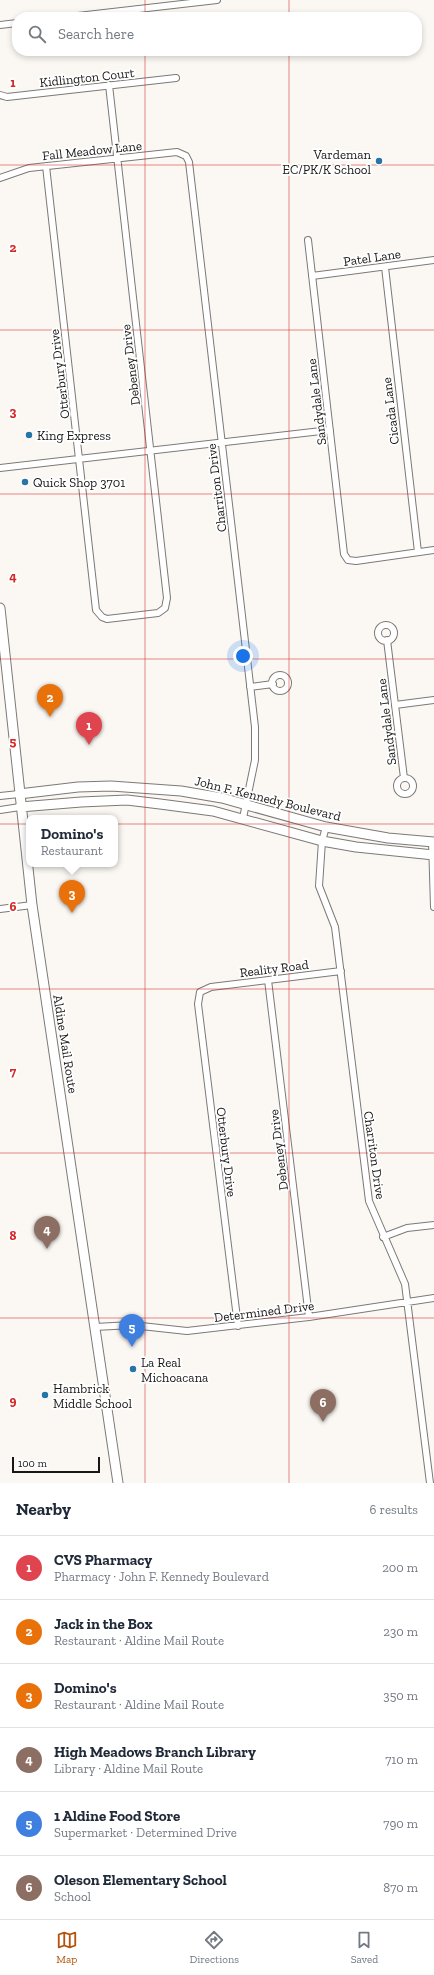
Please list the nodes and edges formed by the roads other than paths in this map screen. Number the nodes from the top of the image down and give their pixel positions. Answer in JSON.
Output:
{"nodes":[{"id":1,"x":208,"y":0,"type":"edge"},
{"id":2,"x":217,"y":0,"type":"edge"},
{"id":3,"x":111,"y":12,"type":"edge"},
{"id":4,"x":12,"y":24,"type":"edge"},
{"id":5,"x":0,"y":25,"type":"edge"},
{"id":6,"x":176,"y":78,"type":"dead end"},
{"id":7,"x":109,"y":85,"type":"junction"},
{"id":8,"x":0,"y":95,"type":"edge"},
{"id":9,"x":186,"y":156,"type":"joint"},
{"id":10,"x":117,"y":158,"type":"junction"},
{"id":11,"x":46,"y":166,"type":"junction"},
{"id":12,"x":0,"y":178,"type":"edge"},
{"id":13,"x":308,"y":240,"type":"dead end"},
{"id":14,"x":434,"y":260,"type":"edge"},
{"id":15,"x":385,"y":267,"type":"junction"},
{"id":16,"x":312,"y":276,"type":"junction"},
{"id":17,"x":330,"y":430,"type":"junction"},
{"id":18,"x":222,"y":443,"type":"junction"},
{"id":19,"x":151,"y":449,"type":"junction"},
{"id":20,"x":80,"y":458,"type":"junction"},
{"id":21,"x":0,"y":468,"type":"edge"},
{"id":22,"x":434,"y":550,"type":"edge"},
{"id":23,"x":418,"y":552,"type":"junction"},
{"id":24,"x":0,"y":608,"type":"edge"},
{"id":25,"x":134,"y":616,"type":"joint"},
{"id":26,"x":387,"y":640,"type":"dead end"},
{"id":27,"x":273,"y":684,"type":"dead end"},
{"id":28,"x":250,"y":687,"type":"junction"},
{"id":29,"x":434,"y":700,"type":"edge"},
{"id":30,"x":396,"y":704,"type":"junction"},
{"id":31,"x":404,"y":778,"type":"dead end"},
{"id":32,"x":132,"y":787,"type":"junction"},
{"id":33,"x":19,"y":794,"type":"junction"},
{"id":34,"x":0,"y":796,"type":"edge"},
{"id":35,"x":130,"y":800,"type":"junction"},
{"id":36,"x":246,"y":804,"type":"junction"},
{"id":37,"x":20,"y":807,"type":"junction"},
{"id":38,"x":0,"y":810,"type":"edge"},
{"id":39,"x":243,"y":818,"type":"junction"},
{"id":40,"x":326,"y":826,"type":"junction"},
{"id":41,"x":322,"y":841,"type":"junction"},
{"id":42,"x":433,"y":842,"type":"edge"},
{"id":43,"x":433,"y":855,"type":"edge"},
{"id":44,"x":26,"y":856,"type":"edge"},
{"id":45,"x":27,"y":867,"type":"edge"},
{"id":46,"x":32,"y":905,"type":"junction"},
{"id":47,"x":434,"y":907,"type":"edge"},
{"id":48,"x":0,"y":909,"type":"edge"},
{"id":49,"x":341,"y":970,"type":"junction"},
{"id":50,"x":268,"y":980,"type":"junction"},
{"id":51,"x":211,"y":987,"type":"joint"},
{"id":52,"x":434,"y":1225,"type":"edge"},
{"id":53,"x":383,"y":1237,"type":"junction"},
{"id":54,"x":434,"y":1298,"type":"edge"},
{"id":55,"x":407,"y":1301,"type":"junction"},
{"id":56,"x":309,"y":1317,"type":"junction"},
{"id":57,"x":238,"y":1326,"type":"junction"},
{"id":58,"x":95,"y":1327,"type":"junction"},
{"id":59,"x":118,"y":1483,"type":"edge"},
{"id":60,"x":430,"y":1483,"type":"edge"}],
"edges":[{"from":1,"to":2,"type":"street"},
{"from":1,"to":3,"type":"street"},
{"from":4,"to":5,"type":"street"},
{"from":6,"to":7,"type":"street","name":"Kidlington Court"},
{"from":7,"to":8,"type":"street","name":"Kidlington Court"},
{"from":7,"to":10,"type":"street","name":"Debeney Drive"},
{"from":9,"to":10,"type":"street","name":"Fall Meadow Lane"},
{"from":9,"to":18,"type":"street","name":"Charriton Drive"},
{"from":10,"to":11,"type":"street","name":"Fall Meadow Lane"},
{"from":10,"to":19,"type":"street","name":"Debeney Drive"},
{"from":11,"to":12,"type":"street","name":"Fall Meadow Lane"},
{"from":11,"to":20,"type":"street","name":"Otterbury Drive"},
{"from":13,"to":16,"type":"street","name":"Sandydale Lane"},
{"from":14,"to":15,"type":"street","name":"Patel Lane"},
{"from":15,"to":16,"type":"street","name":"Patel Lane"},
{"from":15,"to":23,"type":"street","name":"Cicada Lane"},
{"from":16,"to":17,"type":"street","name":"Sandydale Lane"},
{"from":17,"to":18,"type":"street"},
{"from":17,"to":23,"type":"street","name":"Sandydale Lane"},
{"from":18,"to":19,"type":"street"},
{"from":18,"to":28,"type":"street","name":"Charriton Drive"},
{"from":19,"to":20,"type":"street"},
{"from":19,"to":25,"type":"street","name":"Debeney Drive"},
{"from":20,"to":21,"type":"street"},
{"from":20,"to":25,"type":"street","name":"Otterbury Drive"},
{"from":22,"to":23,"type":"street"},
{"from":24,"to":33,"type":"main road","name":"Aldine Mail Route"},
{"from":26,"to":30,"type":"street","name":"Sandydale Lane"},
{"from":27,"to":28,"type":"street"},
{"from":28,"to":36,"type":"street","name":"Charriton Drive"},
{"from":29,"to":30,"type":"street"},
{"from":30,"to":31,"type":"street","name":"Sandydale Lane"},
{"from":32,"to":33,"type":"main road","name":"John F. Kennedy Boulevard"},
{"from":32,"to":35,"type":"main road"},
{"from":32,"to":36,"type":"main road","name":"John F. Kennedy Boulevard"},
{"from":33,"to":34,"type":"street","name":"John F. Kennedy Boulevard"},
{"from":33,"to":37,"type":"main road","name":"Aldine Mail Route"},
{"from":35,"to":37,"type":"main road","name":"John F. Kennedy Boulevard"},
{"from":35,"to":39,"type":"main road","name":"John F. Kennedy Boulevard"},
{"from":36,"to":39,"type":"street","name":"Charriton Drive"},
{"from":36,"to":40,"type":"main road","name":"John F. Kennedy Boulevard"},
{"from":37,"to":38,"type":"street","name":"John F. Kennedy Boulevard"},
{"from":37,"to":44,"type":"main road","name":"Aldine Mail Route"},
{"from":39,"to":41,"type":"main road","name":"John F. Kennedy Boulevard"},
{"from":40,"to":41,"type":"street","name":"Charriton Drive"},
{"from":40,"to":42,"type":"main road","name":"John F. Kennedy Boulevard"},
{"from":41,"to":43,"type":"main road","name":"John F. Kennedy Boulevard"},
{"from":41,"to":49,"type":"street","name":"Charriton Drive"},
{"from":42,"to":43,"type":"street"},
{"from":43,"to":47,"type":"street"},
{"from":45,"to":46,"type":"main road","name":"Aldine Mail Route"},
{"from":46,"to":48,"type":"street"},
{"from":46,"to":58,"type":"main road","name":"Aldine Mail Route"},
{"from":49,"to":50,"type":"street","name":"Reality Road"},
{"from":49,"to":53,"type":"street","name":"Charriton Drive"},
{"from":50,"to":51,"type":"street","name":"Reality Road"},
{"from":50,"to":56,"type":"street","name":"Debeney Drive"},
{"from":51,"to":57,"type":"street","name":"Otterbury Drive"},
{"from":52,"to":53,"type":"street"},
{"from":53,"to":55,"type":"street","name":"Charriton Drive"},
{"from":54,"to":55,"type":"street","name":"Determined Drive"},
{"from":55,"to":56,"type":"street","name":"Determined Drive"},
{"from":55,"to":60,"type":"street","name":"Charriton Drive"},
{"from":56,"to":57,"type":"street","name":"Determined Drive"},
{"from":57,"to":58,"type":"street","name":"Determined Drive"},
{"from":58,"to":59,"type":"main road","name":"Aldine Mail Route"}]}
